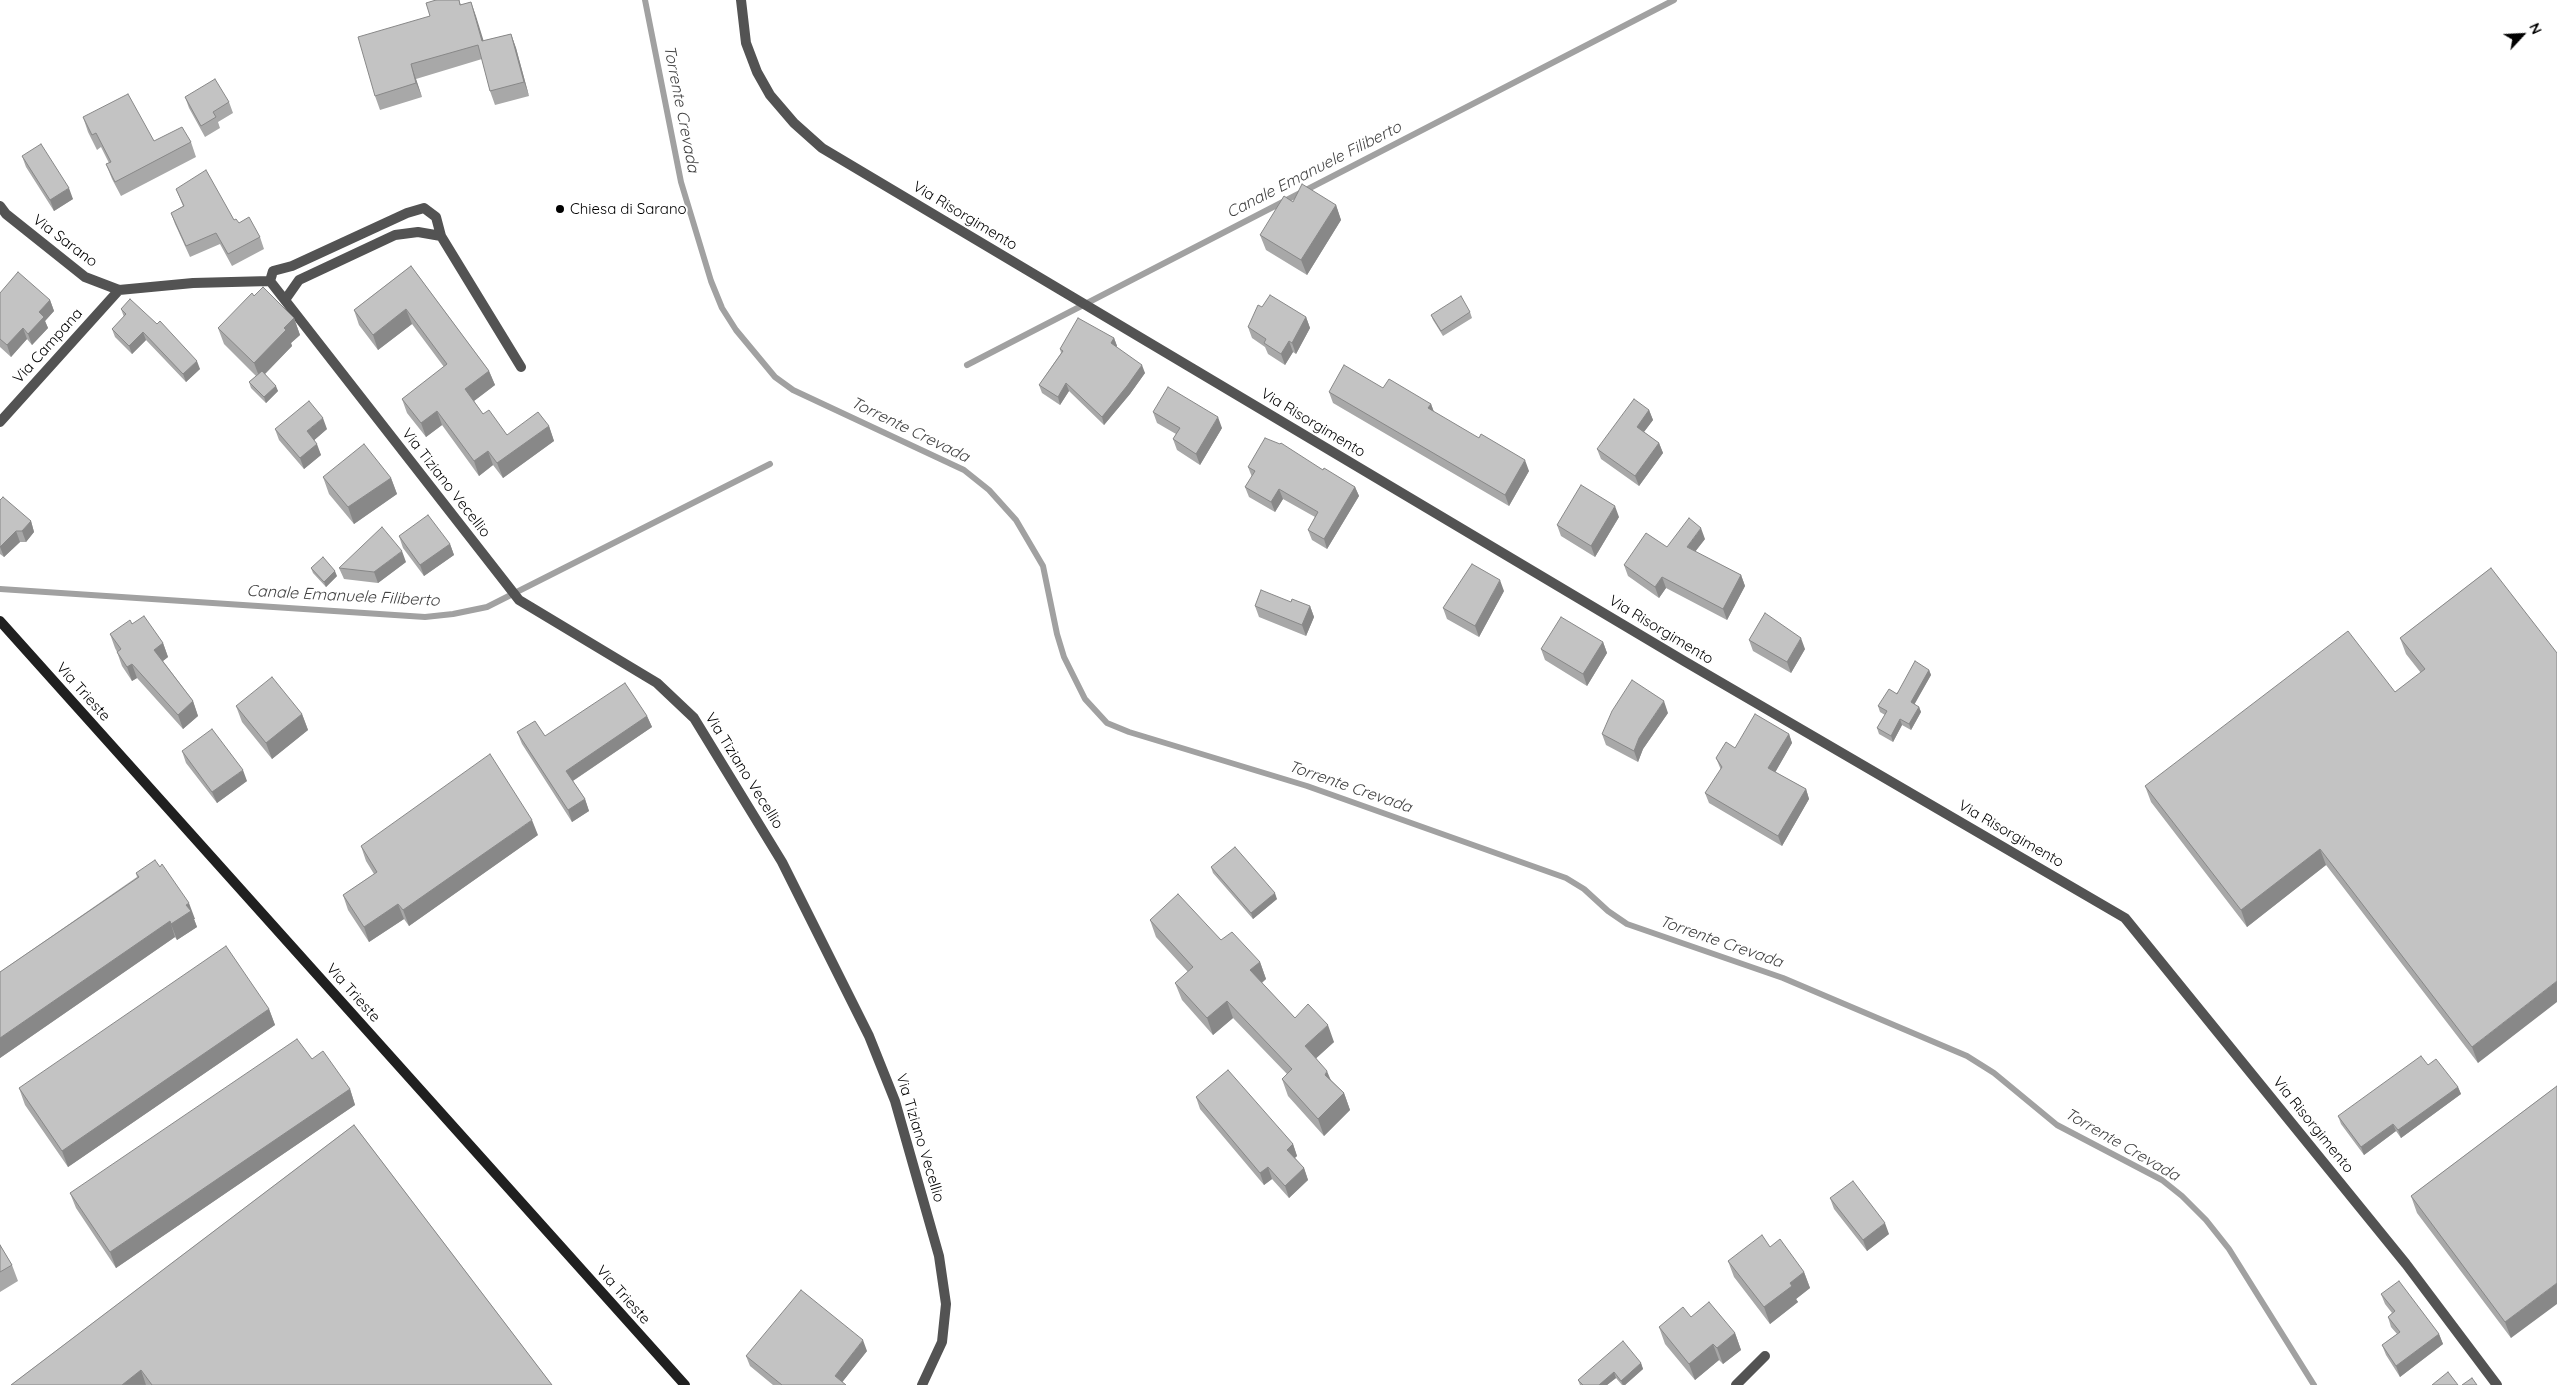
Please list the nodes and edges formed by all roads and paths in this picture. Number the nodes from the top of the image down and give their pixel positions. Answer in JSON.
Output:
{"nodes":[{"id":1,"x":741,"y":0,"type":"edge"},
{"id":2,"x":2,"y":213,"type":"edge"},
{"id":3,"x":441,"y":236,"type":"junction"},
{"id":4,"x":270,"y":282,"type":"junction"},
{"id":5,"x":119,"y":290,"type":"junction"},
{"id":6,"x":285,"y":300,"type":"junction"},
{"id":7,"x":520,"y":367,"type":"dead end"},
{"id":8,"x":0,"y":422,"type":"edge"},
{"id":9,"x":0,"y":621,"type":"edge"},
{"id":10,"x":1765,"y":1356,"type":"dead end"},
{"id":11,"x":685,"y":1385,"type":"edge"},
{"id":12,"x":922,"y":1385,"type":"edge"},
{"id":13,"x":1736,"y":1385,"type":"edge"},
{"id":14,"x":2497,"y":1385,"type":"edge"}],
"edges":[{"from":1,"to":14,"type":"street","name":"Via Risorgimento"},
{"from":2,"to":5,"type":"street","name":"Via Sarano"},
{"from":3,"to":4,"type":"street"},
{"from":3,"to":6,"type":"street"},
{"from":3,"to":7,"type":"street"},
{"from":4,"to":5,"type":"street"},
{"from":4,"to":6,"type":"street","name":"Via Tiziano Vecellio"},
{"from":5,"to":8,"type":"street","name":"Via Campana"},
{"from":6,"to":12,"type":"street","name":"Via Tiziano Vecellio"},
{"from":9,"to":11,"type":"street","name":"Via Trieste"},
{"from":10,"to":13,"type":"street"}]}
